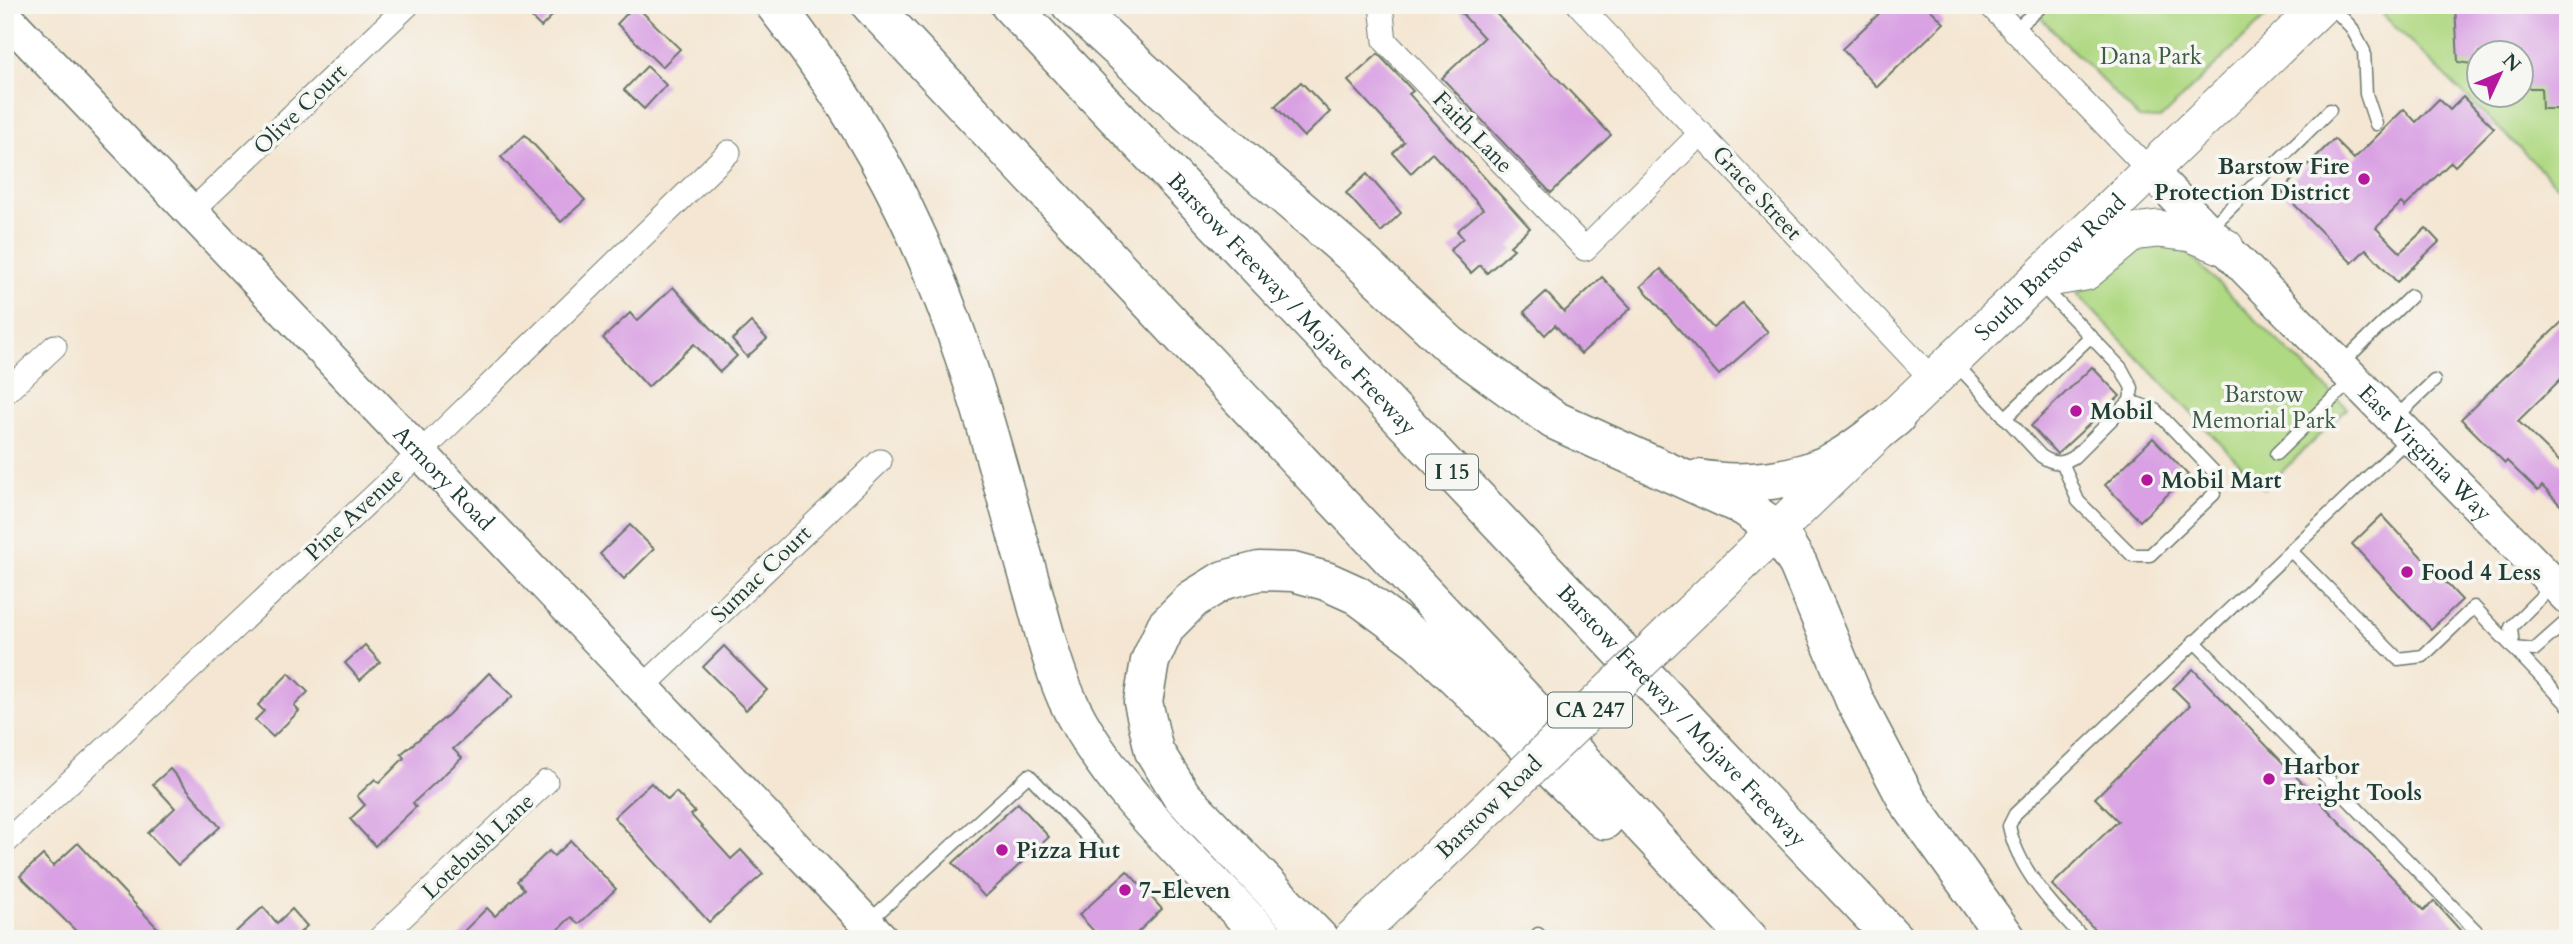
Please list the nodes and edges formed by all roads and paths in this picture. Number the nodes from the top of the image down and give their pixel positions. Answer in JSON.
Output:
{"nodes":[{"id":1,"x":408,"y":5,"type":"edge"},
{"id":2,"x":775,"y":5,"type":"edge"},
{"id":3,"x":871,"y":5,"type":"edge"},
{"id":4,"x":1010,"y":5,"type":"edge"},
{"id":5,"x":1071,"y":5,"type":"edge"},
{"id":6,"x":1381,"y":5,"type":"edge"},
{"id":7,"x":1579,"y":5,"type":"edge"},
{"id":8,"x":1990,"y":5,"type":"edge"},
{"id":9,"x":2043,"y":5,"type":"edge"},
{"id":10,"x":2322,"y":5,"type":"edge"},
{"id":11,"x":2330,"y":5,"type":"edge"},
{"id":12,"x":5,"y":16,"type":"edge"},
{"id":13,"x":2014,"y":30,"type":"junction"},
{"id":14,"x":2330,"y":110,"type":"dead end"},
{"id":15,"x":2376,"y":124,"type":"dead end"},
{"id":16,"x":1701,"y":133,"type":"junction"},
{"id":17,"x":729,"y":152,"type":"dead end"},
{"id":18,"x":2150,"y":171,"type":"junction"},
{"id":19,"x":191,"y":212,"type":"junction"},
{"id":20,"x":2216,"y":239,"type":"junction"},
{"id":21,"x":2037,"y":280,"type":"junction"},
{"id":22,"x":2411,"y":296,"type":"dead end"},
{"id":23,"x":2091,"y":337,"type":"junction"},
{"id":24,"x":55,"y":346,"type":"dead end"},
{"id":25,"x":1944,"y":371,"type":"junction"},
{"id":26,"x":2347,"y":372,"type":"junction"},
{"id":27,"x":2434,"y":381,"type":"dead end"},
{"id":28,"x":5,"y":393,"type":"edge"},
{"id":29,"x":2130,"y":401,"type":"junction"},
{"id":30,"x":1896,"y":417,"type":"junction"},
{"id":31,"x":2006,"y":418,"type":"junction"},
{"id":32,"x":2402,"y":428,"type":"junction"},
{"id":33,"x":420,"y":453,"type":"junction"},
{"id":34,"x":2276,"y":454,"type":"dead end"},
{"id":35,"x":880,"y":461,"type":"dead end"},
{"id":36,"x":2063,"y":464,"type":"junction"},
{"id":37,"x":1671,"y":474,"type":"junction"},
{"id":38,"x":1777,"y":530,"type":"junction"},
{"id":39,"x":2291,"y":551,"type":"junction"},
{"id":40,"x":2561,"y":591,"type":"edge"},
{"id":41,"x":2568,"y":620,"type":"edge"},
{"id":42,"x":2194,"y":640,"type":"junction"},
{"id":43,"x":2513,"y":648,"type":"junction"},
{"id":44,"x":643,"y":687,"type":"junction"},
{"id":45,"x":2568,"y":705,"type":"edge"},
{"id":46,"x":546,"y":782,"type":"dead end"},
{"id":47,"x":5,"y":843,"type":"edge"},
{"id":48,"x":1097,"y":847,"type":"dead end"},
{"id":49,"x":867,"y":933,"type":"edge"},
{"id":50,"x":379,"y":939,"type":"edge"},
{"id":51,"x":1266,"y":939,"type":"edge"},
{"id":52,"x":1319,"y":939,"type":"edge"},
{"id":53,"x":1352,"y":939,"type":"edge"},
{"id":54,"x":1736,"y":939,"type":"edge"},
{"id":55,"x":1749,"y":939,"type":"edge"},
{"id":56,"x":1894,"y":939,"type":"edge"},
{"id":57,"x":2007,"y":939,"type":"edge"},
{"id":58,"x":2084,"y":939,"type":"edge"},
{"id":59,"x":2484,"y":939,"type":"edge"}],
"edges":[{"from":1,"to":19,"type":"street","name":"Olive Court"},
{"from":2,"to":51,"type":"highway"},
{"from":3,"to":55,"type":"highway"},
{"from":4,"to":56,"type":"highway","name":"Barstow Freeway / Mojave Freeway","number":"I 15"},
{"from":5,"to":37,"type":"highway"},
{"from":6,"to":16,"type":"street","name":"Faith Lane"},
{"from":7,"to":16,"type":"street","name":"Grace Street"},
{"from":8,"to":13,"type":"street","name":"East Virginia Way"},
{"from":9,"to":13,"type":"lane"},
{"from":10,"to":18,"type":"main road","name":"South Barstow Road"},
{"from":11,"to":15,"type":"lane"},
{"from":12,"to":19,"type":"street","name":"Armory Road"},
{"from":13,"to":18,"type":"street","name":"East Virginia Way"},
{"from":14,"to":20,"type":"lane"},
{"from":16,"to":25,"type":"street","name":"Grace Street"},
{"from":17,"to":33,"type":"street","name":"Pine Avenue"},
{"from":18,"to":20,"type":"street","name":"East Virginia Way"},
{"from":18,"to":21,"type":"main road","name":"South Barstow Road"},
{"from":19,"to":33,"type":"street","name":"Armory Road"},
{"from":20,"to":21,"type":"main road"},
{"from":20,"to":26,"type":"street","name":"East Virginia Way"},
{"from":21,"to":23,"type":"lane"},
{"from":21,"to":25,"type":"main road","name":"South Barstow Road"},
{"from":22,"to":26,"type":"lane"},
{"from":23,"to":29,"type":"lane"},
{"from":23,"to":31,"type":"lane"},
{"from":24,"to":28,"type":"street"},
{"from":25,"to":30,"type":"main road","name":"South Barstow Road"},
{"from":25,"to":31,"type":"lane"},
{"from":26,"to":32,"type":"street","name":"East Virginia Way"},
{"from":26,"to":34,"type":"lane"},
{"from":27,"to":32,"type":"lane"},
{"from":29,"to":36,"type":"lane"},
{"from":29,"to":36,"type":"lane"},
{"from":30,"to":37,"type":"highway"},
{"from":30,"to":38,"type":"main road","name":"South Barstow Road"},
{"from":31,"to":36,"type":"lane"},
{"from":32,"to":39,"type":"lane"},
{"from":32,"to":40,"type":"street","name":"East Virginia Way"},
{"from":33,"to":44,"type":"street","name":"Armory Road"},
{"from":33,"to":47,"type":"street","name":"Pine Avenue"},
{"from":35,"to":44,"type":"street","name":"Sumac Court"},
{"from":37,"to":38,"type":"highway"},
{"from":38,"to":53,"type":"main road","name":"Barstow Road","number":"CA 247","bridge":true},
{"from":38,"to":57,"type":"highway"},
{"from":39,"to":42,"type":"lane"},
{"from":39,"to":43,"type":"lane"},
{"from":40,"to":43,"type":"lane"},
{"from":41,"to":43,"type":"lane"},
{"from":42,"to":58,"type":"lane"},
{"from":42,"to":59,"type":"lane"},
{"from":43,"to":45,"type":"lane"},
{"from":44,"to":49,"type":"street","name":"Armory Road"},
{"from":46,"to":50,"type":"street","name":"Lotebush Lane"},
{"from":48,"to":49,"type":"lane"},
{"from":52,"to":54,"type":"highway"}]}
